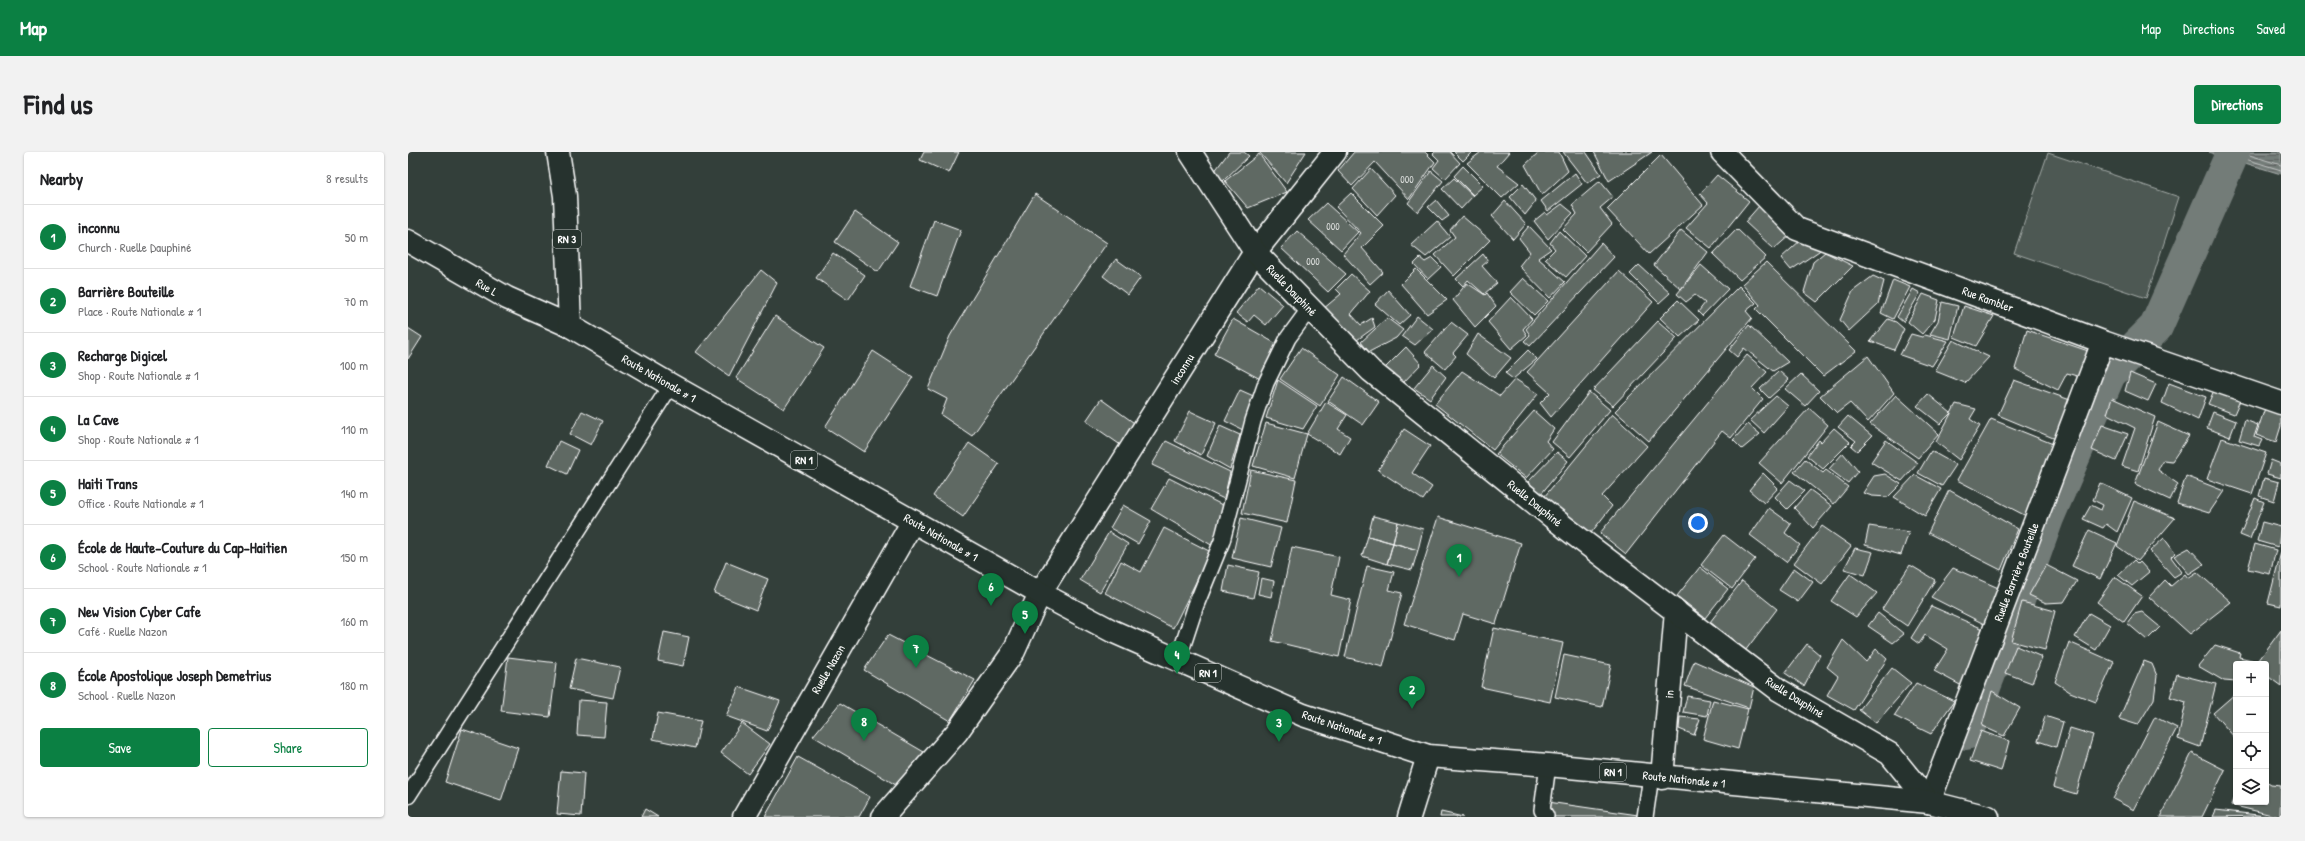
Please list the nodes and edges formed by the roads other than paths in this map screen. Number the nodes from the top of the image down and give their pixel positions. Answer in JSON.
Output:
{"nodes":[{"id":1,"x":558,"y":152,"type":"edge"},
{"id":2,"x":1190,"y":152,"type":"edge"},
{"id":3,"x":1335,"y":152,"type":"edge"},
{"id":4,"x":1722,"y":152,"type":"edge"},
{"id":5,"x":408,"y":241,"type":"edge"},
{"id":6,"x":1255,"y":252,"type":"junction"},
{"id":7,"x":1310,"y":308,"type":"junction"},
{"id":8,"x":570,"y":326,"type":"junction"},
{"id":9,"x":2103,"y":342,"type":"junction"},
{"id":10,"x":671,"y":385,"type":"junction"},
{"id":11,"x":2281,"y":403,"type":"edge"},
{"id":12,"x":913,"y":521,"type":"junction"},
{"id":13,"x":1040,"y":593,"type":"junction"},
{"id":14,"x":1676,"y":611,"type":"junction"},
{"id":15,"x":1178,"y":660,"type":"junction"},
{"id":16,"x":1428,"y":756,"type":"junction"},
{"id":17,"x":1548,"y":765,"type":"junction"},
{"id":18,"x":1656,"y":777,"type":"junction"},
{"id":19,"x":408,"y":796,"type":"edge"},
{"id":20,"x":1928,"y":802,"type":"junction"},
{"id":21,"x":1546,"y":816,"type":"dead end"},
{"id":22,"x":744,"y":817,"type":"edge"},
{"id":23,"x":883,"y":817,"type":"edge"},
{"id":24,"x":1409,"y":817,"type":"edge"},
{"id":25,"x":1645,"y":817,"type":"edge"},
{"id":26,"x":1988,"y":817,"type":"edge"}],
"edges":[{"from":1,"to":8,"type":"street","number":"RN 3"},
{"from":2,"to":6,"type":"street","name":"Ruelle Dauphiné"},
{"from":3,"to":6,"type":"street","name":"inconnu"},
{"from":4,"to":9,"type":"street","name":"Rue Rambler"},
{"from":5,"to":8,"type":"street","name":"Rue L"},
{"from":6,"to":7,"type":"street","name":"Ruelle Dauphiné"},
{"from":6,"to":13,"type":"street","name":"inconnu"},
{"from":7,"to":14,"type":"street","name":"Ruelle Dauphiné"},
{"from":7,"to":15,"type":"lane"},
{"from":8,"to":10,"type":"street","name":"Route Nationale # 1","number":"RN 1"},
{"from":9,"to":11,"type":"street","name":"Rue Rambler"},
{"from":9,"to":20,"type":"street","name":"Ruelle Barrière Bouteille"},
{"from":10,"to":12,"type":"street","name":"Route Nationale # 1","number":"RN 1"},
{"from":10,"to":19,"type":"lane"},
{"from":12,"to":13,"type":"street","name":"Route Nationale # 1","number":"RN 1"},
{"from":12,"to":22,"type":"street","name":"Ruelle Nazon"},
{"from":13,"to":15,"type":"street","name":"Route Nationale # 1","number":"RN 1"},
{"from":13,"to":23,"type":"street","name":"inconnu"},
{"from":14,"to":18,"type":"street","name":"in"},
{"from":14,"to":20,"type":"street","name":"Ruelle Dauphiné"},
{"from":15,"to":16,"type":"street","name":"Route Nationale # 1","number":"RN 1"},
{"from":16,"to":17,"type":"street","name":"Route Nationale # 1","number":"RN 1"},
{"from":16,"to":24,"type":"street"},
{"from":17,"to":18,"type":"street","name":"Route Nationale # 1","number":"RN 1"},
{"from":17,"to":21,"type":"lane"},
{"from":18,"to":20,"type":"street","name":"Route Nationale # 1","number":"RN 1"},
{"from":18,"to":25,"type":"lane"},
{"from":20,"to":26,"type":"street","name":"Route Nationale # 1","number":"RN 1"}]}
